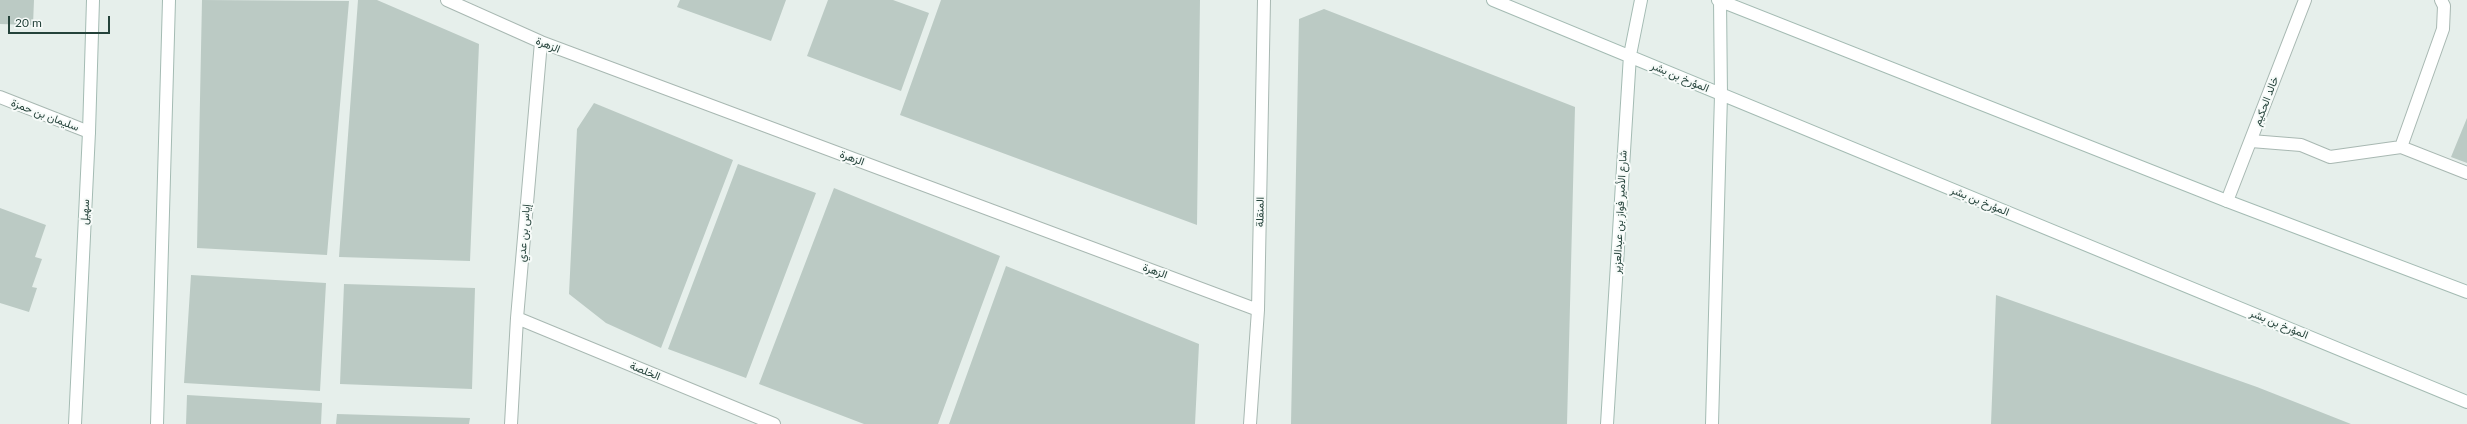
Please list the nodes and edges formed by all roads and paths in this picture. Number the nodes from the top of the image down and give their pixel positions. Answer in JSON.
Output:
{"nodes":[{"id":1,"x":93,"y":0,"type":"edge"},
{"id":2,"x":169,"y":0,"type":"edge"},
{"id":3,"x":448,"y":0,"type":"edge"},
{"id":4,"x":1264,"y":0,"type":"edge"},
{"id":5,"x":1493,"y":0,"type":"edge"},
{"id":6,"x":1641,"y":0,"type":"edge"},
{"id":7,"x":1719,"y":0,"type":"edge"},
{"id":8,"x":2305,"y":0,"type":"edge"},
{"id":9,"x":2441,"y":0,"type":"edge"},
{"id":10,"x":541,"y":42,"type":"junction"},
{"id":11,"x":1630,"y":56,"type":"junction"},
{"id":12,"x":1721,"y":94,"type":"junction"},
{"id":13,"x":0,"y":97,"type":"edge"},
{"id":14,"x":89,"y":132,"type":"junction"},
{"id":15,"x":2251,"y":141,"type":"junction"},
{"id":16,"x":2401,"y":147,"type":"junction"},
{"id":17,"x":2467,"y":173,"type":"edge"},
{"id":18,"x":2227,"y":201,"type":"junction"},
{"id":19,"x":2467,"y":292,"type":"edge"},
{"id":20,"x":1258,"y":310,"type":"junction"},
{"id":21,"x":517,"y":318,"type":"junction"},
{"id":22,"x":2467,"y":402,"type":"edge"},
{"id":23,"x":75,"y":424,"type":"edge"},
{"id":24,"x":157,"y":424,"type":"edge"},
{"id":25,"x":511,"y":424,"type":"edge"},
{"id":26,"x":774,"y":424,"type":"edge"},
{"id":27,"x":1250,"y":424,"type":"edge"},
{"id":28,"x":1607,"y":424,"type":"edge"},
{"id":29,"x":1712,"y":424,"type":"edge"}],
"edges":[{"from":1,"to":14,"type":"street","name":"سهيل"},
{"from":2,"to":24,"type":"street"},
{"from":3,"to":10,"type":"street","name":"الزهرة"},
{"from":4,"to":20,"type":"street","name":"المنقلة"},
{"from":5,"to":11,"type":"street","name":"المؤرخ بن بشر"},
{"from":6,"to":11,"type":"street","name":"شارع الأمير فواز بن عبدالعزير"},
{"from":7,"to":12,"type":"street"},
{"from":7,"to":18,"type":"street"},
{"from":8,"to":15,"type":"street","name":"خالد الحكيم"},
{"from":9,"to":16,"type":"street"},
{"from":10,"to":20,"type":"street","name":"الزهرة"},
{"from":10,"to":21,"type":"street","name":"إياس بن عدي"},
{"from":11,"to":12,"type":"street","name":"المؤرخ بن بشر"},
{"from":11,"to":28,"type":"street","name":"شارع الأمير فواز بن عبدالعزير"},
{"from":12,"to":22,"type":"street","name":"المؤرخ بن بشر"},
{"from":12,"to":29,"type":"street"},
{"from":13,"to":14,"type":"street","name":"سليمان بن حمزة"},
{"from":14,"to":23,"type":"street","name":"سهيل"},
{"from":15,"to":16,"type":"street"},
{"from":15,"to":18,"type":"street","name":"خالد الحكيم"},
{"from":16,"to":17,"type":"street"},
{"from":18,"to":19,"type":"street"},
{"from":20,"to":27,"type":"street","name":"المنقلة"},
{"from":21,"to":25,"type":"street","name":"إياس بن عدي"},
{"from":21,"to":26,"type":"street","name":"الخلصة"}]}
